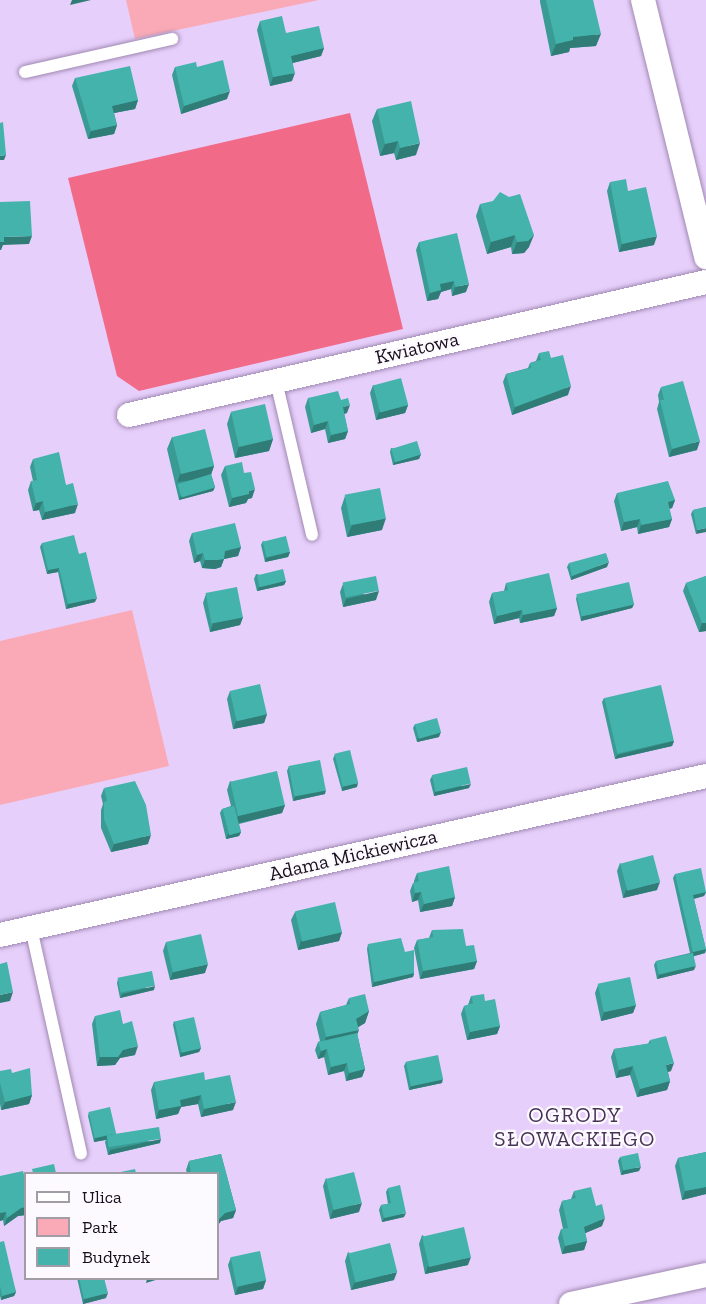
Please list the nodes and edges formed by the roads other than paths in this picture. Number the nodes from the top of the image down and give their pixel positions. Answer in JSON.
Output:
{"nodes":[{"id":1,"x":643,"y":0,"type":"edge"},
{"id":2,"x":172,"y":39,"type":"dead end"},
{"id":3,"x":25,"y":72,"type":"dead end"},
{"id":4,"x":706,"y":257,"type":"edge"},
{"id":5,"x":706,"y":282,"type":"edge"},
{"id":6,"x":276,"y":381,"type":"junction"},
{"id":7,"x":129,"y":415,"type":"dead end"},
{"id":8,"x":312,"y":535,"type":"dead end"},
{"id":9,"x":706,"y":776,"type":"edge"},
{"id":10,"x":31,"y":928,"type":"junction"},
{"id":11,"x":0,"y":935,"type":"edge"},
{"id":12,"x":81,"y":1154,"type":"dead end"},
{"id":13,"x":706,"y":1275,"type":"edge"},
{"id":14,"x":571,"y":1304,"type":"edge"}],
"edges":[{"from":1,"to":4,"type":"street"},
{"from":2,"to":3,"type":"lane"},
{"from":5,"to":6,"type":"street","name":"Kwiatowa"},
{"from":6,"to":7,"type":"street","name":"Kwiatowa"},
{"from":6,"to":8,"type":"lane"},
{"from":9,"to":10,"type":"street","name":"Adama Mickiewicza"},
{"from":10,"to":11,"type":"street","name":"Adama Mickiewicza"},
{"from":10,"to":12,"type":"lane"},
{"from":13,"to":14,"type":"street"}]}
